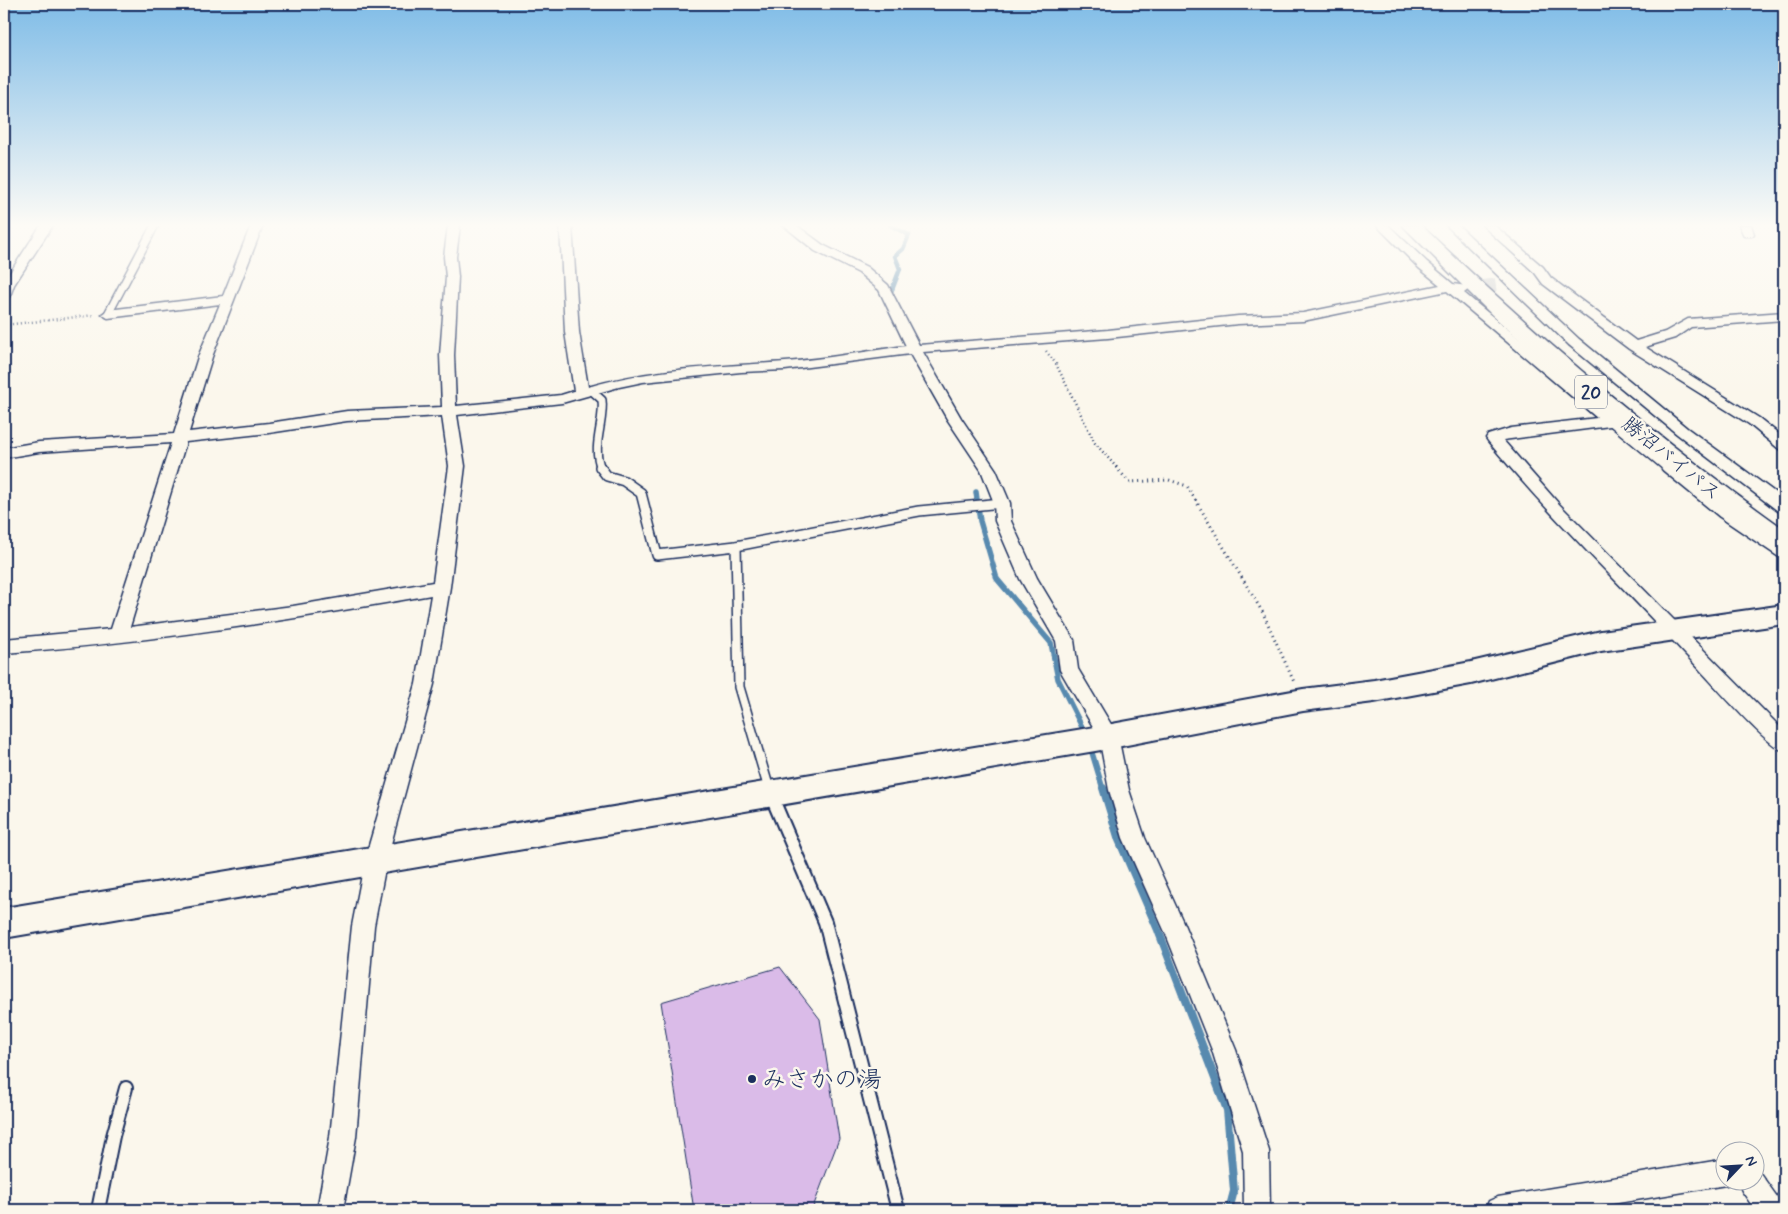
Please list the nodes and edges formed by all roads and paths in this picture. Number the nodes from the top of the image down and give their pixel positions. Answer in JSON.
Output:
{"nodes":[{"id":1,"x":10,"y":282,"type":"edge"},
{"id":2,"x":125,"y":282,"type":"edge"},
{"id":3,"x":233,"y":282,"type":"edge"},
{"id":4,"x":452,"y":282,"type":"edge"},
{"id":5,"x":569,"y":282,"type":"edge"},
{"id":6,"x":877,"y":282,"type":"edge"},
{"id":7,"x":1448,"y":282,"type":"edge"},
{"id":8,"x":1469,"y":282,"type":"edge"},
{"id":9,"x":1490,"y":282,"type":"edge"},
{"id":10,"x":1506,"y":282,"type":"edge"},
{"id":11,"x":1539,"y":282,"type":"edge"},
{"id":12,"x":1548,"y":282,"type":"edge"},
{"id":13,"x":1508,"y":284,"type":"junction"},
{"id":14,"x":1457,"y":288,"type":"junction"},
{"id":15,"x":4,"y":296,"type":"edge"},
{"id":16,"x":226,"y":299,"type":"junction"},
{"id":17,"x":108,"y":314,"type":"junction"},
{"id":18,"x":1784,"y":316,"type":"edge"},
{"id":19,"x":4,"y":325,"type":"edge"},
{"id":20,"x":1037,"y":339,"type":"junction"},
{"id":21,"x":1634,"y":346,"type":"junction"},
{"id":22,"x":914,"y":349,"type":"junction"},
{"id":23,"x":587,"y":392,"type":"junction"},
{"id":24,"x":449,"y":411,"type":"junction"},
{"id":25,"x":1610,"y":422,"type":"junction"},
{"id":26,"x":178,"y":438,"type":"junction"},
{"id":27,"x":1782,"y":442,"type":"edge"},
{"id":28,"x":4,"y":453,"type":"edge"},
{"id":29,"x":995,"y":503,"type":"junction"},
{"id":30,"x":1784,"y":507,"type":"edge"},
{"id":31,"x":1784,"y":520,"type":"edge"},
{"id":32,"x":1784,"y":542,"type":"edge"},
{"id":33,"x":736,"y":546,"type":"junction"},
{"id":34,"x":1784,"y":555,"type":"edge"},
{"id":35,"x":441,"y":587,"type":"junction"},
{"id":36,"x":1784,"y":614,"type":"edge"},
{"id":37,"x":1673,"y":629,"type":"junction"},
{"id":38,"x":118,"y":635,"type":"junction"},
{"id":39,"x":4,"y":646,"type":"edge"},
{"id":40,"x":1303,"y":700,"type":"junction"},
{"id":41,"x":1094,"y":739,"type":"junction"},
{"id":42,"x":1784,"y":743,"type":"edge"},
{"id":43,"x":770,"y":794,"type":"junction"},
{"id":44,"x":376,"y":859,"type":"junction"},
{"id":45,"x":4,"y":923,"type":"edge"},
{"id":46,"x":126,"y":1088,"type":"dead end"},
{"id":47,"x":1716,"y":1174,"type":"edge"},
{"id":48,"x":1758,"y":1192,"type":"edge"},
{"id":49,"x":98,"y":1210,"type":"edge"},
{"id":50,"x":330,"y":1210,"type":"edge"},
{"id":51,"x":898,"y":1210,"type":"edge"},
{"id":52,"x":1257,"y":1210,"type":"edge"},
{"id":53,"x":1498,"y":1210,"type":"edge"},
{"id":54,"x":1770,"y":1210,"type":"edge"}],
"edges":[{"from":1,"to":15,"type":"street"},
{"from":2,"to":17,"type":"lane"},
{"from":3,"to":16,"type":"street"},
{"from":4,"to":24,"type":"street"},
{"from":5,"to":23,"type":"street"},
{"from":6,"to":22,"type":"street"},
{"from":7,"to":14,"type":"street"},
{"from":8,"to":32,"type":"highway","name":"勝沼バイパス","number":"20"},
{"from":9,"to":31,"type":"highway","number":"20"},
{"from":10,"to":13,"type":"street"},
{"from":11,"to":13,"type":"street"},
{"from":12,"to":21,"type":"street"},
{"from":13,"to":30,"type":"street"},
{"from":14,"to":20,"type":"street"},
{"from":14,"to":25,"type":"street"},
{"from":16,"to":17,"type":"street"},
{"from":16,"to":26,"type":"street"},
{"from":17,"to":19,"type":"path"},
{"from":18,"to":21,"type":"street"},
{"from":20,"to":22,"type":"street"},
{"from":20,"to":40,"type":"path"},
{"from":21,"to":27,"type":"street"},
{"from":22,"to":23,"type":"street"},
{"from":22,"to":29,"type":"street"},
{"from":23,"to":24,"type":"street"},
{"from":23,"to":33,"type":"lane"},
{"from":24,"to":26,"type":"street"},
{"from":24,"to":35,"type":"street"},
{"from":25,"to":34,"type":"lane"},
{"from":25,"to":37,"type":"street"},
{"from":26,"to":28,"type":"street"},
{"from":26,"to":38,"type":"street"},
{"from":29,"to":33,"type":"lane"},
{"from":29,"to":41,"type":"street"},
{"from":33,"to":43,"type":"lane"},
{"from":35,"to":38,"type":"street"},
{"from":35,"to":44,"type":"street"},
{"from":36,"to":37,"type":"street"},
{"from":37,"to":40,"type":"street"},
{"from":37,"to":42,"type":"street"},
{"from":38,"to":39,"type":"street"},
{"from":40,"to":41,"type":"street"},
{"from":41,"to":43,"type":"street"},
{"from":41,"to":52,"type":"street"},
{"from":43,"to":44,"type":"street"},
{"from":43,"to":51,"type":"lane"},
{"from":44,"to":45,"type":"street"},
{"from":44,"to":50,"type":"street"},
{"from":46,"to":49,"type":"lane"},
{"from":47,"to":53,"type":"street"},
{"from":48,"to":54,"type":"street"}]}
